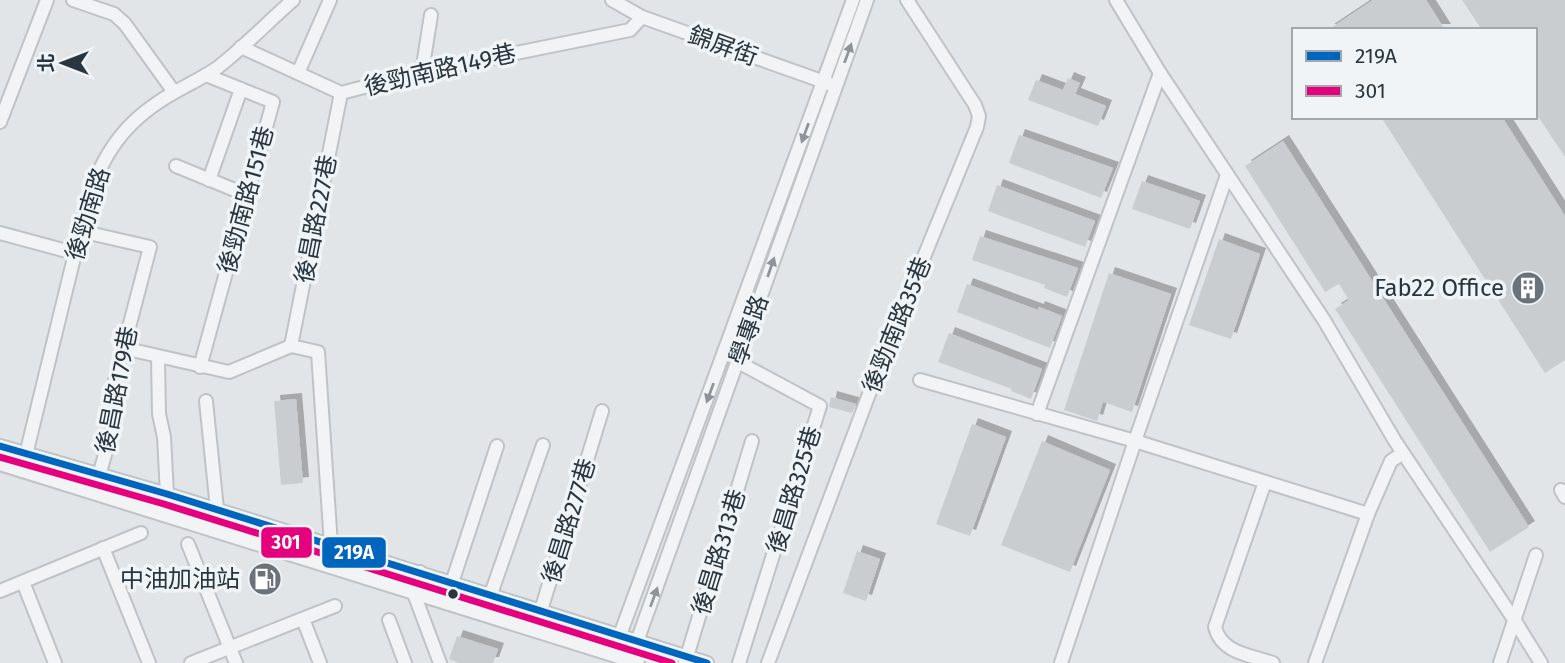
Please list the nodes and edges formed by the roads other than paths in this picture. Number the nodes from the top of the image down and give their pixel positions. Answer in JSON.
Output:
{"nodes":[{"id":1,"x":47,"y":0,"type":"edge"},
{"id":2,"x":73,"y":0,"type":"edge"},
{"id":3,"x":118,"y":0,"type":"edge"},
{"id":4,"x":293,"y":0,"type":"edge"},
{"id":5,"x":330,"y":0,"type":"edge"},
{"id":6,"x":612,"y":0,"type":"edge"},
{"id":7,"x":853,"y":0,"type":"edge"},
{"id":8,"x":867,"y":0,"type":"edge"},
{"id":9,"x":907,"y":0,"type":"edge"},
{"id":10,"x":1116,"y":0,"type":"edge"},
{"id":11,"x":114,"y":14,"type":"junction"},
{"id":12,"x":431,"y":15,"type":"dead end"},
{"id":13,"x":642,"y":17,"type":"junction"},
{"id":14,"x":241,"y":47,"type":"junction"},
{"id":15,"x":422,"y":72,"type":"junction"},
{"id":16,"x":1160,"y":72,"type":"junction"},
{"id":17,"x":298,"y":73,"type":"junction"},
{"id":18,"x":206,"y":75,"type":"junction"},
{"id":19,"x":830,"y":84,"type":"junction"},
{"id":20,"x":241,"y":89,"type":"junction"},
{"id":21,"x":174,"y":92,"type":"junction"},
{"id":22,"x":341,"y":93,"type":"junction"},
{"id":23,"x":0,"y":122,"type":"edge"},
{"id":24,"x":176,"y":166,"type":"dead end"},
{"id":25,"x":1227,"y":175,"type":"junction"},
{"id":26,"x":209,"y":180,"type":"junction"},
{"id":27,"x":247,"y":195,"type":"junction"},
{"id":28,"x":80,"y":231,"type":"junction"},
{"id":29,"x":0,"y":233,"type":"edge"},
{"id":30,"x":74,"y":253,"type":"junction"},
{"id":31,"x":291,"y":346,"type":"junction"},
{"id":32,"x":123,"y":348,"type":"junction"},
{"id":33,"x":158,"y":358,"type":"junction"},
{"id":34,"x":737,"y":362,"type":"junction"},
{"id":35,"x":200,"y":367,"type":"junction"},
{"id":36,"x":920,"y":380,"type":"dead end"},
{"id":37,"x":206,"y":401,"type":"dead end"},
{"id":38,"x":602,"y":411,"type":"dead end"},
{"id":39,"x":1037,"y":414,"type":"junction"},
{"id":40,"x":752,"y":441,"type":"dead end"},
{"id":41,"x":1135,"y":441,"type":"junction"},
{"id":42,"x":543,"y":445,"type":"dead end"},
{"id":43,"x":497,"y":446,"type":"dead end"},
{"id":44,"x":1,"y":448,"type":"edge"},
{"id":45,"x":27,"y":453,"type":"junction"},
{"id":46,"x":1403,"y":453,"type":"junction"},
{"id":47,"x":0,"y":464,"type":"edge"},
{"id":48,"x":22,"y":471,"type":"junction"},
{"id":49,"x":100,"y":474,"type":"junction"},
{"id":50,"x":1265,"y":482,"type":"junction"},
{"id":51,"x":94,"y":493,"type":"junction"},
{"id":52,"x":167,"y":494,"type":"junction"},
{"id":53,"x":217,"y":509,"type":"junction"},
{"id":54,"x":162,"y":514,"type":"junction"},
{"id":55,"x":1368,"y":514,"type":"junction"},
{"id":56,"x":212,"y":529,"type":"junction"},
{"id":57,"x":141,"y":533,"type":"dead end"},
{"id":58,"x":188,"y":544,"type":"dead end"},
{"id":59,"x":331,"y":545,"type":"junction"},
{"id":60,"x":103,"y":548,"type":"junction"},
{"id":61,"x":1536,"y":555,"type":"dead end"},
{"id":62,"x":325,"y":564,"type":"junction"},
{"id":63,"x":420,"y":572,"type":"junction"},
{"id":64,"x":23,"y":582,"type":"junction"},
{"id":65,"x":451,"y":582,"type":"junction"},
{"id":66,"x":0,"y":591,"type":"edge"},
{"id":67,"x":413,"y":591,"type":"junction"},
{"id":68,"x":490,"y":594,"type":"junction"},
{"id":69,"x":446,"y":601,"type":"junction"},
{"id":70,"x":335,"y":606,"type":"dead end"},
{"id":71,"x":541,"y":610,"type":"junction"},
{"id":72,"x":484,"y":614,"type":"junction"},
{"id":73,"x":303,"y":619,"type":"junction"},
{"id":74,"x":389,"y":620,"type":"dead end"},
{"id":75,"x":1515,"y":621,"type":"junction"},
{"id":76,"x":535,"y":630,"type":"junction"},
{"id":77,"x":620,"y":636,"type":"junction"},
{"id":78,"x":638,"y":641,"type":"junction"},
{"id":79,"x":230,"y":648,"type":"junction"},
{"id":80,"x":613,"y":654,"type":"junction"},
{"id":81,"x":686,"y":660,"type":"edge"},
{"id":82,"x":401,"y":662,"type":"edge"},
{"id":83,"x":634,"y":662,"type":"edge"},
{"id":84,"x":55,"y":663,"type":"edge"},
{"id":85,"x":149,"y":663,"type":"edge"},
{"id":86,"x":191,"y":663,"type":"edge"},
{"id":87,"x":236,"y":663,"type":"edge"},
{"id":88,"x":320,"y":663,"type":"edge"},
{"id":89,"x":440,"y":663,"type":"edge"},
{"id":90,"x":707,"y":663,"type":"edge"},
{"id":91,"x":739,"y":663,"type":"edge"},
{"id":92,"x":768,"y":663,"type":"edge"},
{"id":93,"x":1061,"y":663,"type":"edge"},
{"id":94,"x":1273,"y":663,"type":"edge"},
{"id":95,"x":1315,"y":663,"type":"edge"},
{"id":96,"x":1500,"y":663,"type":"edge"},
{"id":97,"x":1541,"y":663,"type":"edge"}],
"edges":[{"from":1,"to":23,"type":"street"},
{"from":2,"to":11,"type":"street"},
{"from":3,"to":11,"type":"street"},
{"from":4,"to":14,"type":"street","name":"後勁南路"},
{"from":5,"to":17,"type":"street"},
{"from":6,"to":13,"type":"street","name":"錦屏街"},
{"from":7,"to":19,"type":"street","name":"學專路"},
{"from":19,"to":8,"type":"street","name":"學專路","one_way":true},
{"from":9,"to":92,"type":"street","name":"後勁南路35巷"},
{"from":10,"to":16,"type":"street"},
{"from":11,"to":21,"type":"street"},
{"from":12,"to":15,"type":"street"},
{"from":13,"to":15,"type":"street","name":"後勁南路149巷"},
{"from":13,"to":19,"type":"street","name":"錦屏街"},
{"from":14,"to":17,"type":"street","name":"後勁南路149巷"},
{"from":14,"to":18,"type":"street","name":"後勁南路"},
{"from":15,"to":22,"type":"street","name":"後勁南路149巷"},
{"from":16,"to":25,"type":"street"},
{"from":16,"to":39,"type":"street"},
{"from":17,"to":22,"type":"street","name":"後勁南路149巷"},
{"from":18,"to":20,"type":"street","name":"後勁南路151巷"},
{"from":18,"to":21,"type":"street","name":"後勁南路"},
{"from":34,"to":19,"type":"street","name":"學專路","one_way":true},
{"from":19,"to":77,"type":"street","name":"學專路","one_way":true},
{"from":20,"to":26,"type":"street"},
{"from":20,"to":27,"type":"street","name":"後勁南路151巷"},
{"from":21,"to":28,"type":"street","name":"後勁南路"},
{"from":22,"to":31,"type":"street","name":"後昌路227巷"},
{"from":24,"to":26,"type":"street"},
{"from":25,"to":41,"type":"street"},
{"from":25,"to":46,"type":"street"},
{"from":26,"to":27,"type":"street"},
{"from":27,"to":35,"type":"street","name":"後勁南路151巷"},
{"from":28,"to":30,"type":"street","name":"後勁南路"},
{"from":28,"to":32,"type":"street","name":"後昌路179巷"},
{"from":29,"to":30,"type":"street"},
{"from":30,"to":45,"type":"street","name":"後勁南路"},
{"from":31,"to":35,"type":"street"},
{"from":31,"to":59,"type":"street"},
{"from":32,"to":33,"type":"street"},
{"from":32,"to":49,"type":"street","name":"後昌路179巷"},
{"from":33,"to":35,"type":"street"},
{"from":33,"to":52,"type":"street"},
{"from":78,"to":34,"type":"street","name":"學專路","one_way":true},
{"from":34,"to":91,"type":"street","name":"後昌路325巷"},
{"from":36,"to":39,"type":"street"},
{"from":37,"to":53,"type":"street"},
{"from":38,"to":71,"type":"street","name":"後昌路277巷"},
{"from":39,"to":41,"type":"street"},
{"from":40,"to":81,"type":"street","name":"後昌路313巷"},
{"from":41,"to":50,"type":"street"},
{"from":41,"to":93,"type":"street"},
{"from":42,"to":68,"type":"street"},
{"from":43,"to":65,"type":"street"},
{"from":44,"to":45,"type":"street"},
{"from":45,"to":48,"type":"street","name":"後勁南路"},
{"from":45,"to":49,"type":"street"},
{"from":46,"to":55,"type":"street"},
{"from":46,"to":75,"type":"street"},
{"from":47,"to":48,"type":"street"},
{"from":48,"to":51,"type":"street"},
{"from":49,"to":51,"type":"street","name":"後昌路179巷"},
{"from":49,"to":52,"type":"street"},
{"from":50,"to":55,"type":"street"},
{"from":50,"to":94,"type":"street"},
{"from":51,"to":54,"type":"street"},
{"from":52,"to":53,"type":"street"},
{"from":52,"to":54,"type":"street"},
{"from":53,"to":56,"type":"street"},
{"from":53,"to":59,"type":"street"},
{"from":54,"to":56,"type":"street"},
{"from":55,"to":95,"type":"street"},
{"from":56,"to":62,"type":"street"},
{"from":57,"to":60,"type":"street"},
{"from":58,"to":79,"type":"street"},
{"from":59,"to":62,"type":"street"},
{"from":59,"to":63,"type":"street"},
{"from":60,"to":64,"type":"street"},
{"from":60,"to":85,"type":"street"},
{"from":61,"to":75,"type":"street"},
{"from":62,"to":67,"type":"street"},
{"from":63,"to":65,"type":"street"},
{"from":63,"to":67,"type":"street"},
{"from":64,"to":66,"type":"street"},
{"from":64,"to":84,"type":"street"},
{"from":65,"to":68,"type":"street"},
{"from":65,"to":69,"type":"street"},
{"from":67,"to":69,"type":"street"},
{"from":67,"to":89,"type":"street"},
{"from":68,"to":71,"type":"street"},
{"from":68,"to":72,"type":"street"},
{"from":69,"to":72,"type":"street"},
{"from":70,"to":73,"type":"street"},
{"from":71,"to":76,"type":"street","name":"後昌路277巷"},
{"from":71,"to":77,"type":"street"},
{"from":72,"to":76,"type":"street"},
{"from":73,"to":79,"type":"street"},
{"from":73,"to":88,"type":"street"},
{"from":74,"to":82,"type":"street"},
{"from":75,"to":96,"type":"street"},
{"from":75,"to":97,"type":"street"},
{"from":76,"to":80,"type":"street"},
{"from":77,"to":78,"type":"street"},
{"from":77,"to":80,"type":"street","name":"學專路"},
{"from":78,"to":81,"type":"street"},
{"from":78,"to":83,"type":"street","name":"學專路"},
{"from":79,"to":86,"type":"street"},
{"from":79,"to":87,"type":"street"},
{"from":80,"to":83,"type":"street"},
{"from":81,"to":90,"type":"street"}]}
